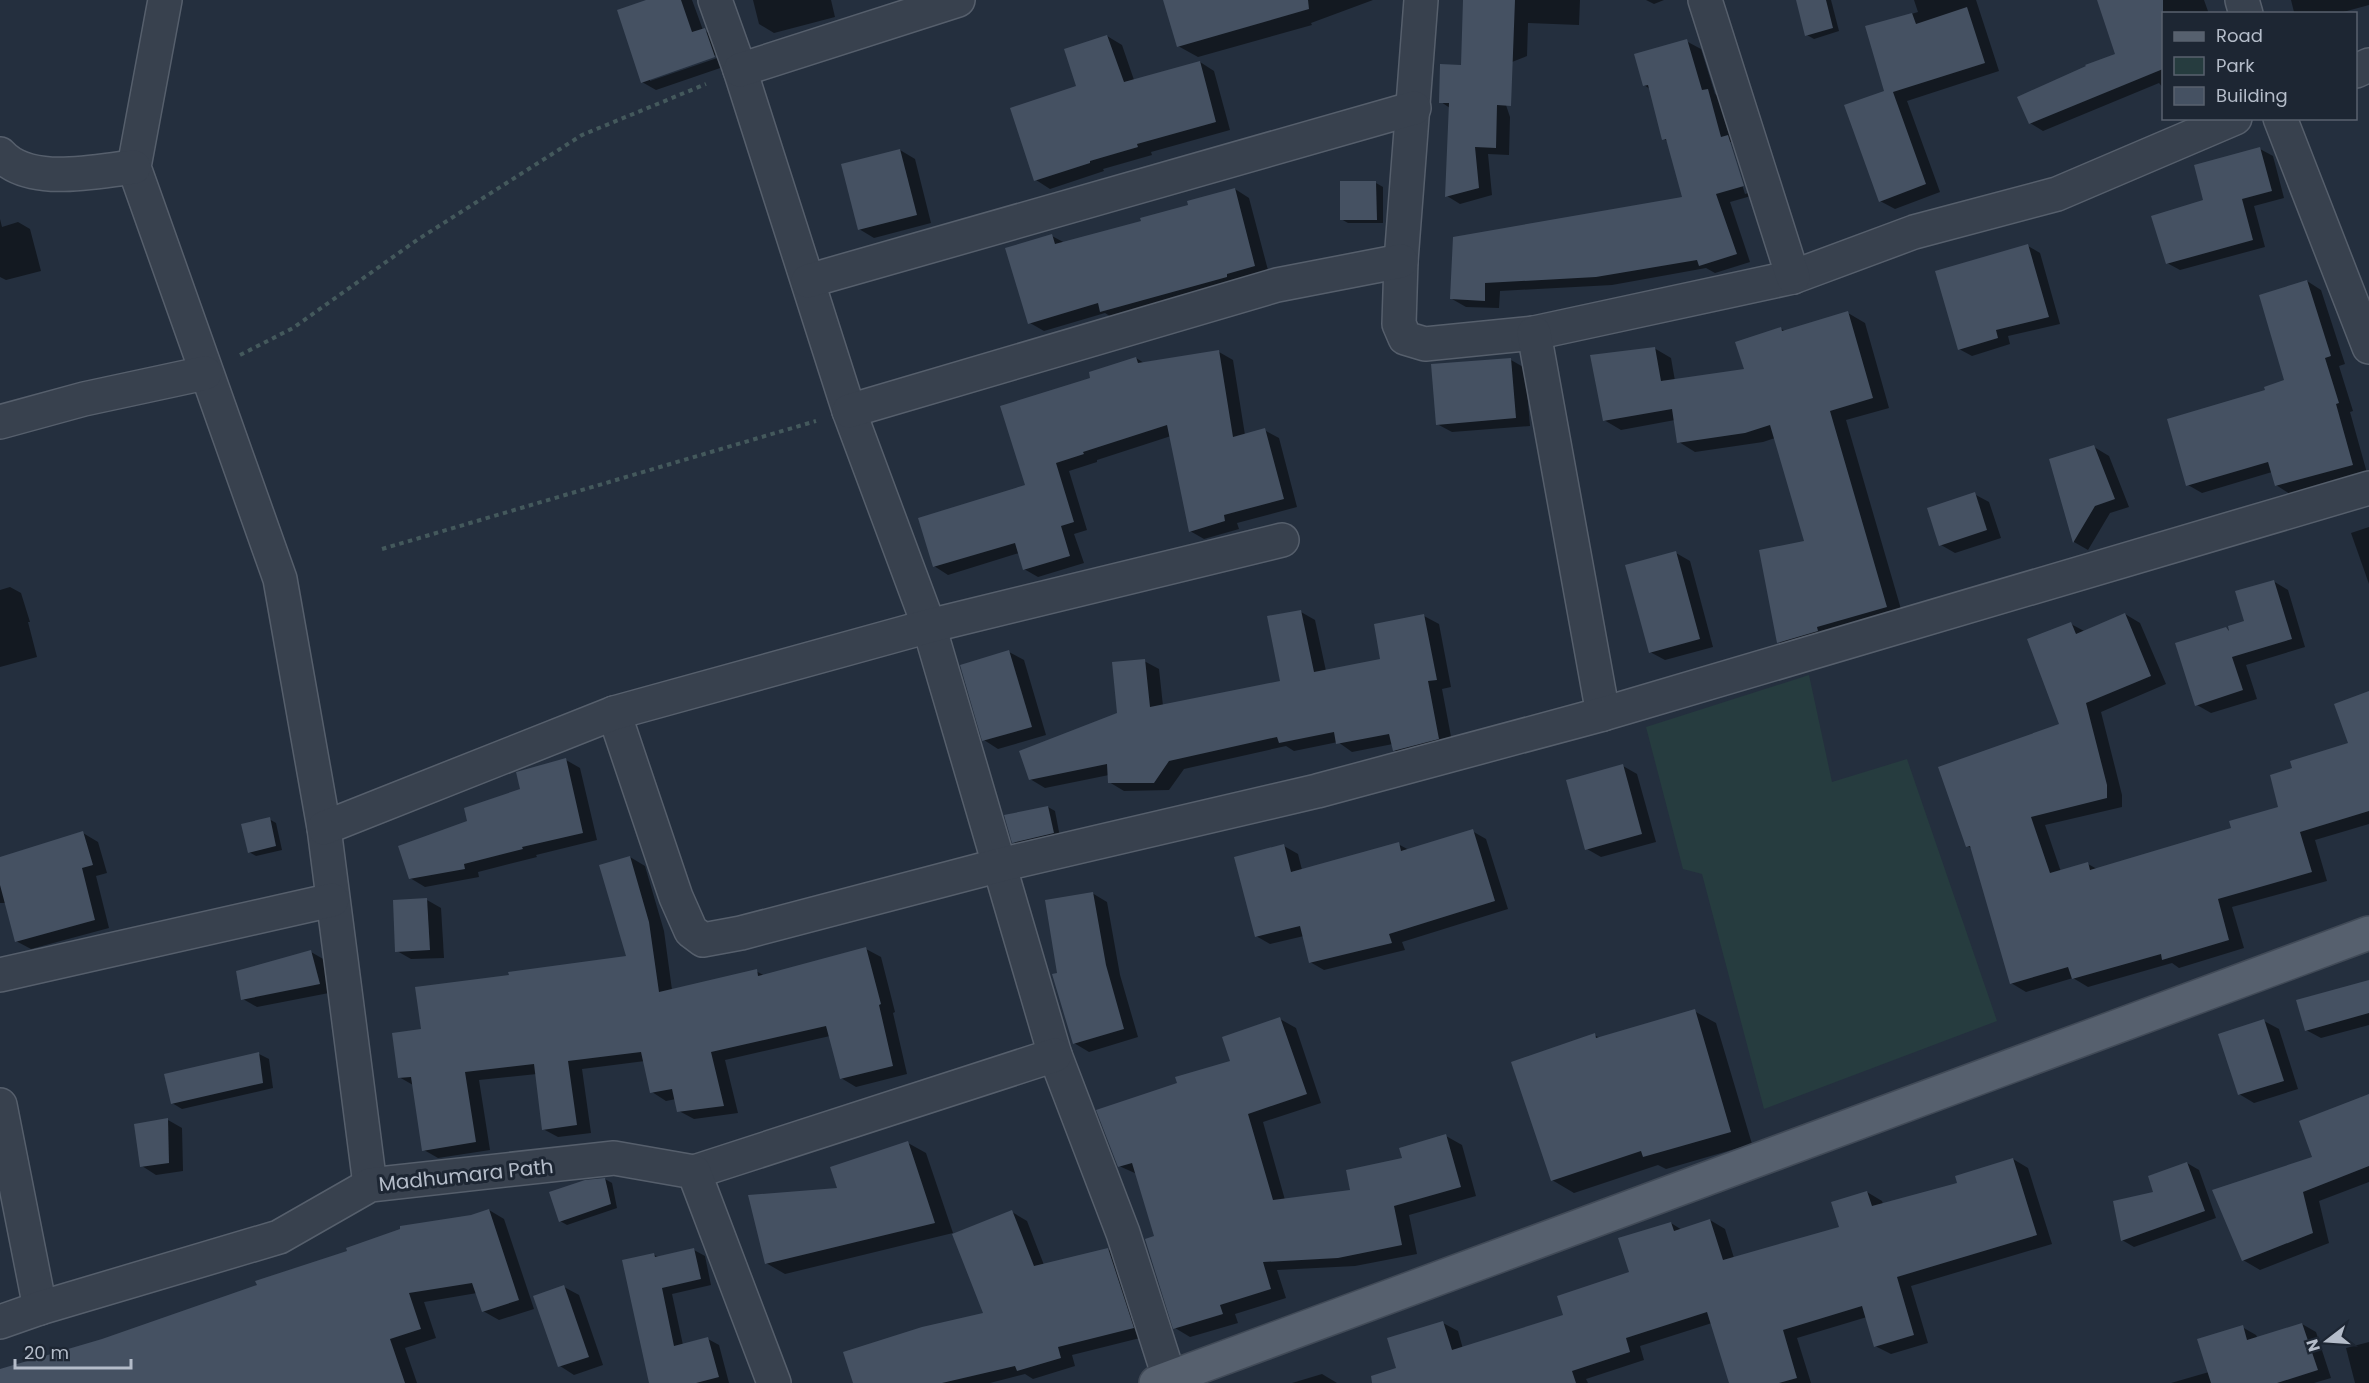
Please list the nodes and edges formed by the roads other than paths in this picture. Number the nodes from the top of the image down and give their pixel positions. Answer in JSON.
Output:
{"nodes":[{"id":1,"x":165,"y":0,"type":"edge"},
{"id":2,"x":715,"y":0,"type":"edge"},
{"id":3,"x":958,"y":0,"type":"edge"},
{"id":4,"x":1421,"y":0,"type":"edge"},
{"id":5,"x":1705,"y":0,"type":"edge"},
{"id":6,"x":740,"y":70,"type":"junction"},
{"id":7,"x":1414,"y":108,"type":"junction"},
{"id":8,"x":2230,"y":120,"type":"edge"},
{"id":9,"x":2281,"y":120,"type":"edge"},
{"id":10,"x":0,"y":154,"type":"edge"},
{"id":11,"x":134,"y":167,"type":"junction"},
{"id":12,"x":1401,"y":261,"type":"junction"},
{"id":13,"x":1793,"y":277,"type":"junction"},
{"id":14,"x":808,"y":281,"type":"junction"},
{"id":15,"x":1534,"y":333,"type":"junction"},
{"id":16,"x":2369,"y":347,"type":"edge"},
{"id":17,"x":206,"y":373,"type":"junction"},
{"id":18,"x":849,"y":411,"type":"junction"},
{"id":19,"x":0,"y":422,"type":"edge"},
{"id":20,"x":2369,"y":488,"type":"edge"},
{"id":21,"x":1282,"y":540,"type":"dead end"},
{"id":22,"x":929,"y":626,"type":"junction"},
{"id":23,"x":614,"y":712,"type":"junction"},
{"id":24,"x":1603,"y":714,"type":"junction"},
{"id":25,"x":324,"y":828,"type":"junction"},
{"id":26,"x":1000,"y":864,"type":"junction"},
{"id":27,"x":332,"y":900,"type":"junction"},
{"id":28,"x":2369,"y":933,"type":"edge"},
{"id":29,"x":0,"y":975,"type":"edge"},
{"id":30,"x":1055,"y":1055,"type":"junction"},
{"id":31,"x":0,"y":1105,"type":"edge"},
{"id":32,"x":694,"y":1172,"type":"junction"},
{"id":33,"x":370,"y":1185,"type":"junction"},
{"id":34,"x":40,"y":1308,"type":"junction"},
{"id":35,"x":0,"y":1322,"type":"edge"},
{"id":36,"x":1165,"y":1381,"type":"edge"},
{"id":37,"x":774,"y":1383,"type":"edge"}],
"edges":[{"from":1,"to":11,"type":"street"},
{"from":2,"to":6,"type":"street"},
{"from":3,"to":6,"type":"street"},
{"from":4,"to":7,"type":"street"},
{"from":5,"to":13,"type":"street"},
{"from":6,"to":14,"type":"street"},
{"from":7,"to":12,"type":"street"},
{"from":7,"to":14,"type":"street"},
{"from":8,"to":13,"type":"street"},
{"from":9,"to":16,"type":"street"},
{"from":10,"to":11,"type":"street"},
{"from":11,"to":17,"type":"street"},
{"from":12,"to":15,"type":"street"},
{"from":12,"to":18,"type":"street"},
{"from":13,"to":15,"type":"street"},
{"from":14,"to":18,"type":"street"},
{"from":15,"to":24,"type":"street"},
{"from":17,"to":19,"type":"street"},
{"from":17,"to":25,"type":"street"},
{"from":18,"to":22,"type":"street"},
{"from":20,"to":24,"type":"street"},
{"from":21,"to":22,"type":"street"},
{"from":22,"to":23,"type":"street"},
{"from":22,"to":26,"type":"street"},
{"from":23,"to":25,"type":"street"},
{"from":23,"to":26,"type":"street"},
{"from":24,"to":26,"type":"street"},
{"from":25,"to":27,"type":"street"},
{"from":26,"to":30,"type":"street"},
{"from":27,"to":29,"type":"street"},
{"from":27,"to":33,"type":"street"},
{"from":28,"to":36,"type":"main road"},
{"from":30,"to":32,"type":"street"},
{"from":30,"to":36,"type":"street"},
{"from":31,"to":34,"type":"street"},
{"from":32,"to":33,"type":"street","name":"Madhumara Path"},
{"from":32,"to":37,"type":"street"},
{"from":33,"to":34,"type":"street","name":"Madhumara Path"},
{"from":34,"to":35,"type":"street","name":"Madhumara Path"}]}
